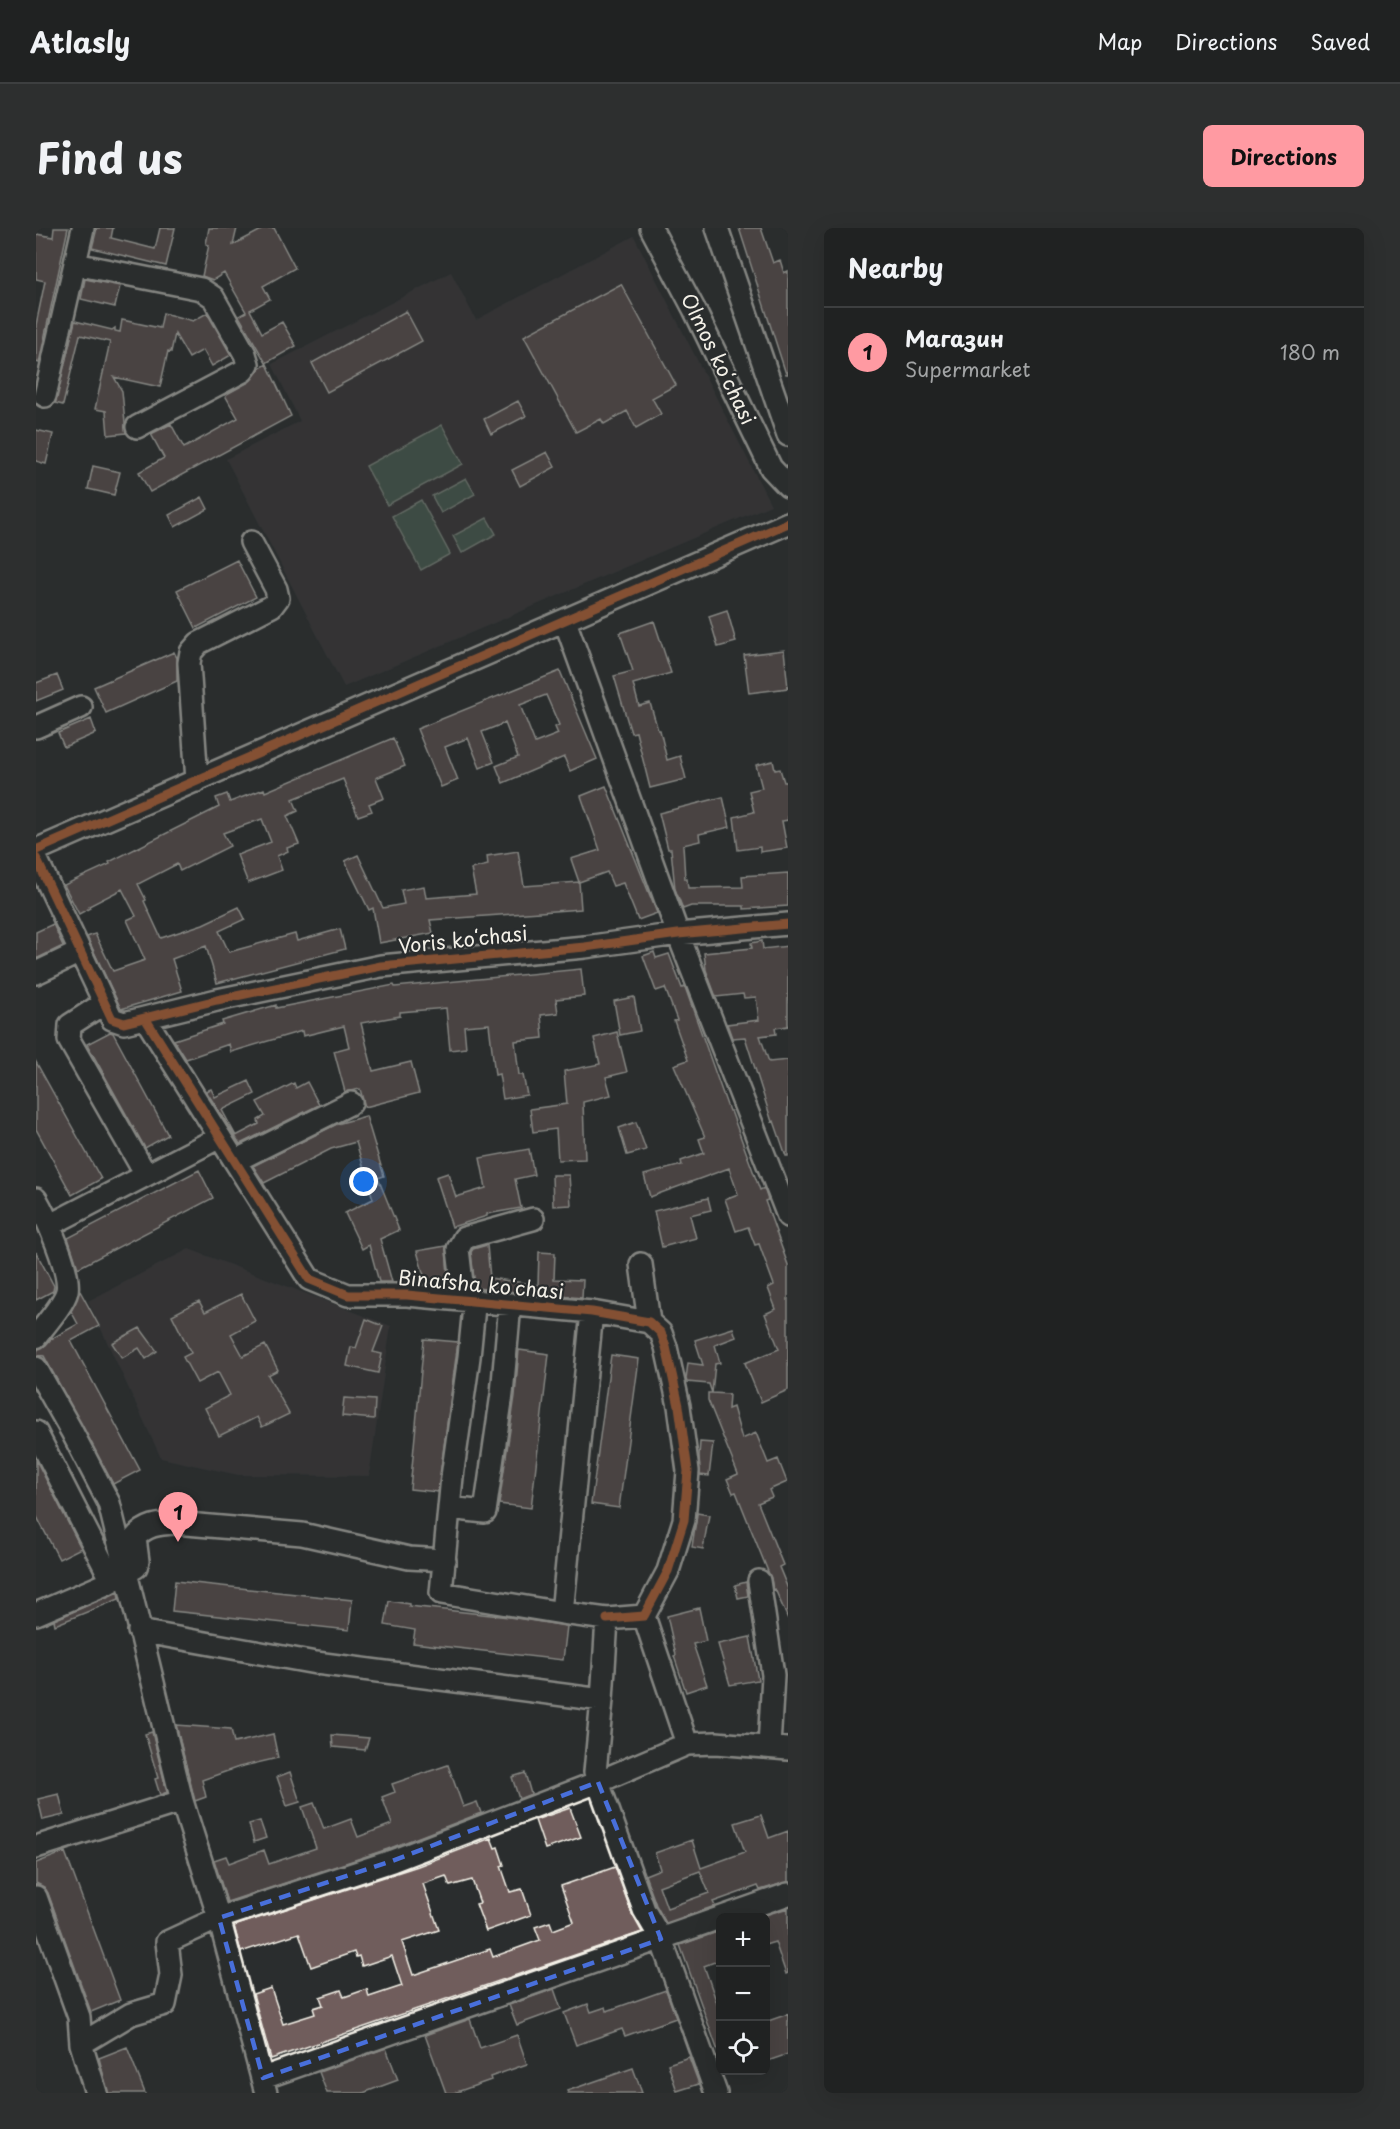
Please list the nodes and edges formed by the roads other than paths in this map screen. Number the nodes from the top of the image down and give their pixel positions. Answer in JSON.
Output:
{"nodes":[{"id":1,"x":83,"y":228,"type":"edge"},
{"id":2,"x":651,"y":228,"type":"edge"},
{"id":3,"x":717,"y":228,"type":"edge"},
{"id":4,"x":75,"y":264,"type":"junction"},
{"id":5,"x":45,"y":396,"type":"dead end"},
{"id":6,"x":137,"y":427,"type":"dead end"},
{"id":7,"x":788,"y":435,"type":"edge"},
{"id":8,"x":788,"y":486,"type":"edge"},
{"id":9,"x":788,"y":523,"type":"edge"},
{"id":10,"x":251,"y":542,"type":"dead end"},
{"id":11,"x":565,"y":621,"type":"junction"},
{"id":12,"x":81,"y":707,"type":"dead end"},
{"id":13,"x":36,"y":728,"type":"edge"},
{"id":14,"x":197,"y":781,"type":"junction"},
{"id":15,"x":36,"y":850,"type":"edge"},
{"id":16,"x":36,"y":858,"type":"edge"},
{"id":17,"x":788,"y":924,"type":"edge"},
{"id":18,"x":678,"y":934,"type":"junction"},
{"id":19,"x":80,"y":952,"type":"junction"},
{"id":20,"x":36,"y":973,"type":"edge"},
{"id":21,"x":104,"y":1003,"type":"junction"},
{"id":22,"x":145,"y":1018,"type":"junction"},
{"id":23,"x":351,"y":1103,"type":"dead end"},
{"id":24,"x":220,"y":1137,"type":"junction"},
{"id":25,"x":235,"y":1161,"type":"junction"},
{"id":26,"x":146,"y":1175,"type":"junction"},
{"id":27,"x":36,"y":1199,"type":"edge"},
{"id":28,"x":788,"y":1216,"type":"edge"},
{"id":29,"x":533,"y":1219,"type":"dead end"},
{"id":30,"x":50,"y":1225,"type":"junction"},
{"id":31,"x":641,"y":1264,"type":"dead end"},
{"id":32,"x":468,"y":1300,"type":"junction"},
{"id":33,"x":510,"y":1304,"type":"junction"},
{"id":34,"x":592,"y":1312,"type":"junction"},
{"id":35,"x":649,"y":1322,"type":"junction"},
{"id":36,"x":36,"y":1337,"type":"edge"},
{"id":37,"x":469,"y":1357,"type":"junction"},
{"id":38,"x":505,"y":1360,"type":"junction"},
{"id":39,"x":36,"y":1368,"type":"edge"},
{"id":40,"x":36,"y":1432,"type":"edge"},
{"id":41,"x":449,"y":1508,"type":"junction"},
{"id":42,"x":445,"y":1560,"type":"junction"},
{"id":43,"x":119,"y":1577,"type":"junction"},
{"id":44,"x":759,"y":1581,"type":"dead end"},
{"id":45,"x":562,"y":1613,"type":"junction"},
{"id":46,"x":36,"y":1614,"type":"edge"},
{"id":47,"x":644,"y":1616,"type":"junction"},
{"id":48,"x":607,"y":1619,"type":"junction"},
{"id":49,"x":139,"y":1631,"type":"junction"},
{"id":50,"x":602,"y":1700,"type":"junction"},
{"id":51,"x":687,"y":1744,"type":"junction"},
{"id":52,"x":779,"y":1748,"type":"edge"},
{"id":53,"x":597,"y":1782,"type":"junction"},
{"id":54,"x":182,"y":1801,"type":"junction"},
{"id":55,"x":36,"y":1847,"type":"edge"},
{"id":56,"x":788,"y":1893,"type":"edge"},
{"id":57,"x":36,"y":1897,"type":"edge"},
{"id":58,"x":219,"y":1918,"type":"junction"},
{"id":59,"x":660,"y":1939,"type":"junction"},
{"id":60,"x":81,"y":2044,"type":"junction"},
{"id":61,"x":264,"y":2085,"type":"edge"},
{"id":62,"x":96,"y":2093,"type":"edge"},
{"id":63,"x":716,"y":2093,"type":"edge"}],
"edges":[{"from":1,"to":4,"type":"street"},
{"from":2,"to":8,"type":"street","name":"Olmos koʻchasi"},
{"from":3,"to":7,"type":"street"},
{"from":4,"to":5,"type":"street"},
{"from":4,"to":6,"type":"street"},
{"from":9,"to":11,"type":"street"},
{"from":10,"to":14,"type":"street"},
{"from":11,"to":14,"type":"street"},
{"from":11,"to":18,"type":"street"},
{"from":12,"to":13,"type":"street"},
{"from":14,"to":15,"type":"street"},
{"from":16,"to":19,"type":"street"},
{"from":17,"to":18,"type":"street","name":"Voris koʻchasi"},
{"from":18,"to":22,"type":"street","name":"Voris koʻchasi"},
{"from":18,"to":28,"type":"street"},
{"from":19,"to":20,"type":"street"},
{"from":19,"to":21,"type":"street"},
{"from":21,"to":22,"type":"street","name":"Voris koʻchasi"},
{"from":21,"to":26,"type":"street"},
{"from":22,"to":24,"type":"street","name":"Binafsha koʻchasi"},
{"from":23,"to":25,"type":"street"},
{"from":24,"to":25,"type":"street","name":"Binafsha koʻchasi"},
{"from":24,"to":26,"type":"street"},
{"from":25,"to":32,"type":"street","name":"Binafsha koʻchasi"},
{"from":26,"to":30,"type":"street"},
{"from":27,"to":30,"type":"street"},
{"from":29,"to":32,"type":"street"},
{"from":30,"to":36,"type":"street"},
{"from":31,"to":35,"type":"street"},
{"from":32,"to":33,"type":"street","name":"Binafsha koʻchasi"},
{"from":32,"to":37,"type":"street"},
{"from":33,"to":34,"type":"street","name":"Binafsha koʻchasi"},
{"from":33,"to":38,"type":"street"},
{"from":34,"to":35,"type":"street","name":"Binafsha koʻchasi"},
{"from":34,"to":45,"type":"street"},
{"from":35,"to":47,"type":"street"},
{"from":37,"to":38,"type":"street"},
{"from":37,"to":41,"type":"street"},
{"from":38,"to":41,"type":"street"},
{"from":39,"to":43,"type":"street"},
{"from":40,"to":43,"type":"street"},
{"from":41,"to":42,"type":"street"},
{"from":42,"to":43,"type":"street"},
{"from":42,"to":45,"type":"street"},
{"from":43,"to":46,"type":"street"},
{"from":43,"to":49,"type":"street"},
{"from":44,"to":52,"type":"street"},
{"from":45,"to":48,"type":"street"},
{"from":47,"to":48,"type":"street"},
{"from":47,"to":51,"type":"street"},
{"from":48,"to":50,"type":"street"},
{"from":49,"to":50,"type":"street"},
{"from":49,"to":54,"type":"street"},
{"from":50,"to":53,"type":"street"},
{"from":51,"to":52,"type":"street"},
{"from":51,"to":53,"type":"street"},
{"from":53,"to":58,"type":"street"},
{"from":53,"to":59,"type":"street"},
{"from":54,"to":55,"type":"street"},
{"from":54,"to":58,"type":"street"},
{"from":56,"to":59,"type":"street"},
{"from":57,"to":60,"type":"street"},
{"from":58,"to":60,"type":"street"},
{"from":58,"to":61,"type":"street"},
{"from":59,"to":61,"type":"street"},
{"from":59,"to":63,"type":"street"},
{"from":60,"to":62,"type":"street"}]}
